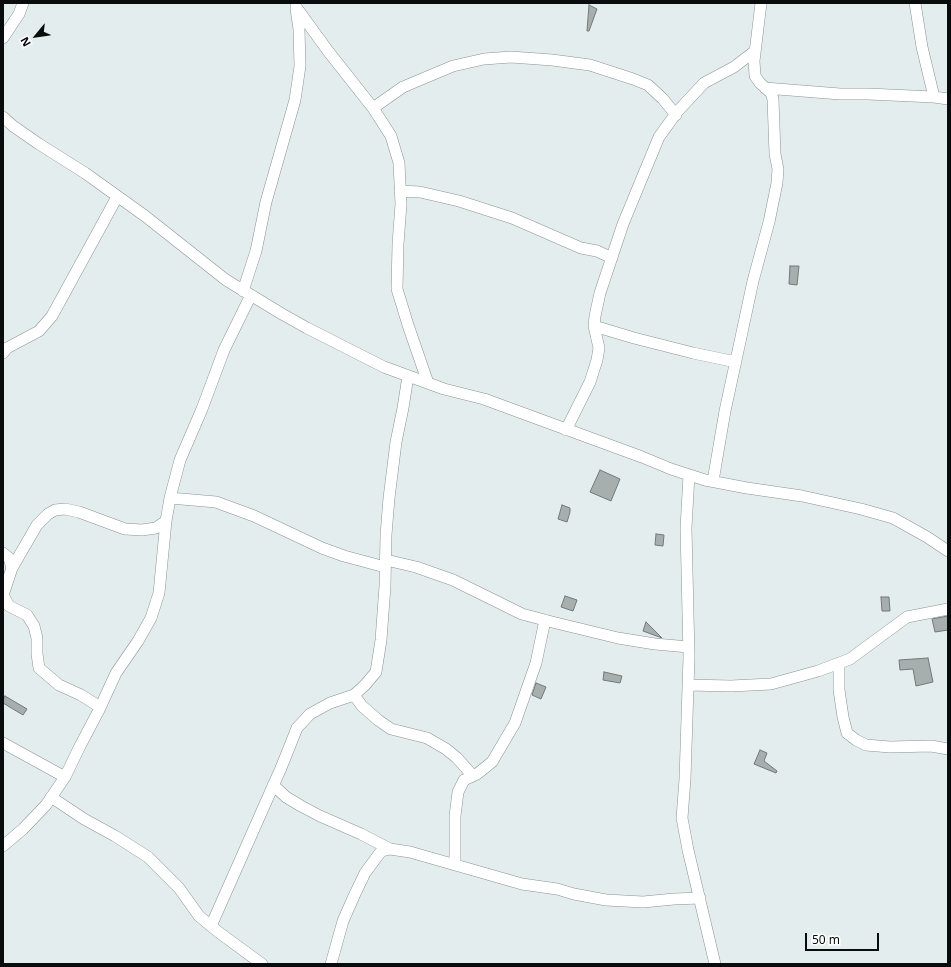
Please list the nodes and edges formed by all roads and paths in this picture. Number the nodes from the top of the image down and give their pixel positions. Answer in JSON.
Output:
{"nodes":[{"id":1,"x":23,"y":3,"type":"edge"},
{"id":2,"x":761,"y":3,"type":"edge"},
{"id":3,"x":915,"y":3,"type":"edge"},
{"id":4,"x":295,"y":5,"type":"edge"},
{"id":5,"x":3,"y":38,"type":"edge"},
{"id":6,"x":755,"y":51,"type":"junction"},
{"id":7,"x":765,"y":88,"type":"junction"},
{"id":8,"x":934,"y":97,"type":"junction"},
{"id":9,"x":948,"y":99,"type":"edge"},
{"id":10,"x":373,"y":108,"type":"junction"},
{"id":11,"x":676,"y":114,"type":"junction"},
{"id":12,"x":3,"y":117,"type":"edge"},
{"id":13,"x":400,"y":191,"type":"junction"},
{"id":14,"x":117,"y":197,"type":"junction"},
{"id":15,"x":612,"y":258,"type":"junction"},
{"id":16,"x":247,"y":293,"type":"junction"},
{"id":17,"x":594,"y":326,"type":"junction"},
{"id":18,"x":3,"y":352,"type":"edge"},
{"id":19,"x":736,"y":362,"type":"junction"},
{"id":20,"x":408,"y":376,"type":"junction"},
{"id":21,"x":428,"y":383,"type":"junction"},
{"id":22,"x":566,"y":430,"type":"junction"},
{"id":23,"x":689,"y":475,"type":"junction"},
{"id":24,"x":713,"y":481,"type":"junction"},
{"id":25,"x":170,"y":498,"type":"junction"},
{"id":26,"x":166,"y":521,"type":"junction"},
{"id":27,"x":948,"y":551,"type":"edge"},
{"id":28,"x":3,"y":553,"type":"edge"},
{"id":29,"x":386,"y":563,"type":"junction"},
{"id":30,"x":12,"y":568,"type":"junction"},
{"id":31,"x":948,"y":609,"type":"edge"},
{"id":32,"x":545,"y":620,"type":"junction"},
{"id":33,"x":689,"y":647,"type":"junction"},
{"id":34,"x":838,"y":663,"type":"junction"},
{"id":35,"x":688,"y":685,"type":"junction"},
{"id":36,"x":354,"y":695,"type":"junction"},
{"id":37,"x":100,"y":707,"type":"junction"},
{"id":38,"x":3,"y":743,"type":"edge"},
{"id":39,"x":948,"y":749,"type":"edge"},
{"id":40,"x":473,"y":776,"type":"junction"},
{"id":41,"x":65,"y":778,"type":"junction"},
{"id":42,"x":273,"y":785,"type":"junction"},
{"id":43,"x":51,"y":797,"type":"junction"},
{"id":44,"x":3,"y":846,"type":"edge"},
{"id":45,"x":390,"y":849,"type":"junction"},
{"id":46,"x":455,"y":864,"type":"junction"},
{"id":47,"x":700,"y":898,"type":"junction"},
{"id":48,"x":211,"y":926,"type":"junction"},
{"id":49,"x":262,"y":964,"type":"edge"},
{"id":50,"x":331,"y":964,"type":"edge"},
{"id":51,"x":715,"y":964,"type":"edge"}],
"edges":[{"from":1,"to":5,"type":"street"},
{"from":2,"to":6,"type":"street"},
{"from":3,"to":8,"type":"street"},
{"from":4,"to":10,"type":"street"},
{"from":4,"to":16,"type":"street"},
{"from":6,"to":7,"type":"street"},
{"from":6,"to":11,"type":"street"},
{"from":7,"to":8,"type":"street"},
{"from":7,"to":19,"type":"street"},
{"from":8,"to":9,"type":"street"},
{"from":10,"to":11,"type":"street"},
{"from":10,"to":13,"type":"street"},
{"from":11,"to":15,"type":"street"},
{"from":12,"to":14,"type":"street"},
{"from":13,"to":15,"type":"street"},
{"from":13,"to":21,"type":"street"},
{"from":14,"to":16,"type":"street"},
{"from":14,"to":18,"type":"street"},
{"from":15,"to":17,"type":"street"},
{"from":16,"to":20,"type":"street"},
{"from":16,"to":25,"type":"street"},
{"from":17,"to":19,"type":"street"},
{"from":17,"to":22,"type":"street"},
{"from":19,"to":24,"type":"street"},
{"from":20,"to":21,"type":"street"},
{"from":20,"to":29,"type":"street"},
{"from":21,"to":22,"type":"street"},
{"from":22,"to":23,"type":"street"},
{"from":23,"to":24,"type":"street"},
{"from":23,"to":33,"type":"street"},
{"from":24,"to":27,"type":"street"},
{"from":25,"to":26,"type":"street"},
{"from":25,"to":29,"type":"street"},
{"from":26,"to":30,"type":"street"},
{"from":26,"to":37,"type":"street"},
{"from":28,"to":30,"type":"street"},
{"from":29,"to":32,"type":"street"},
{"from":29,"to":36,"type":"street"},
{"from":30,"to":37,"type":"street"},
{"from":31,"to":34,"type":"street"},
{"from":32,"to":33,"type":"street"},
{"from":32,"to":40,"type":"street"},
{"from":33,"to":35,"type":"street"},
{"from":34,"to":35,"type":"street"},
{"from":34,"to":39,"type":"street"},
{"from":35,"to":47,"type":"street"},
{"from":36,"to":40,"type":"street"},
{"from":36,"to":42,"type":"street"},
{"from":37,"to":41,"type":"street"},
{"from":38,"to":41,"type":"street"},
{"from":40,"to":46,"type":"street"},
{"from":41,"to":43,"type":"street"},
{"from":42,"to":45,"type":"street"},
{"from":42,"to":48,"type":"street"},
{"from":43,"to":44,"type":"street"},
{"from":43,"to":48,"type":"street"},
{"from":45,"to":46,"type":"street"},
{"from":45,"to":50,"type":"street"},
{"from":46,"to":47,"type":"street"},
{"from":47,"to":51,"type":"street"},
{"from":48,"to":49,"type":"street"}]}
